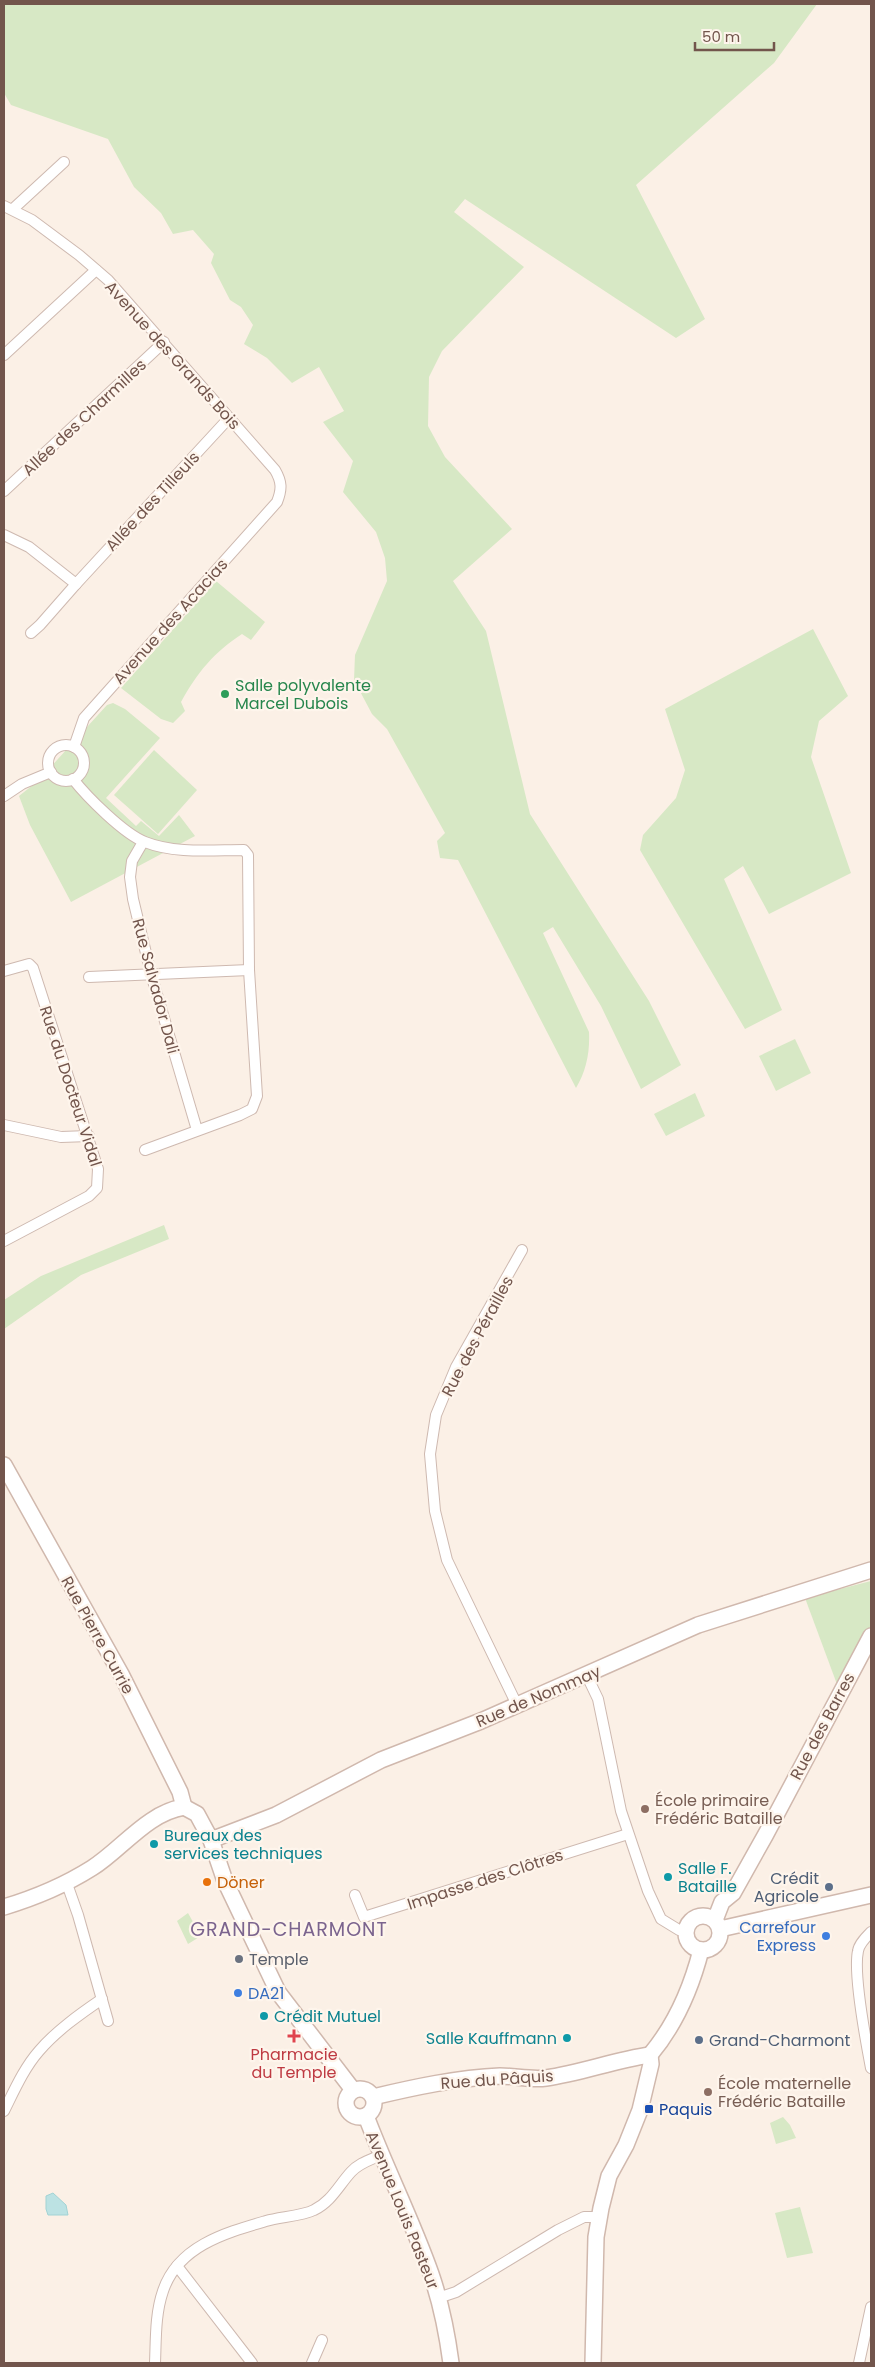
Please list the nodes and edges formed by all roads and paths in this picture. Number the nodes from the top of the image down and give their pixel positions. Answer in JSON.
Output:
{"nodes":[{"id":1,"x":64,"y":162,"type":"dead end"},
{"id":2,"x":8,"y":208,"type":"edge"},
{"id":3,"x":96,"y":270,"type":"junction"},
{"id":4,"x":164,"y":342,"type":"junction"},
{"id":5,"x":4,"y":355,"type":"edge"},
{"id":6,"x":229,"y":418,"type":"junction"},
{"id":7,"x":4,"y":491,"type":"edge"},
{"id":8,"x":277,"y":502,"type":"joint"},
{"id":9,"x":4,"y":535,"type":"edge"},
{"id":10,"x":76,"y":584,"type":"junction"},
{"id":11,"x":31,"y":632,"type":"dead end"},
{"id":12,"x":74,"y":747,"type":"junction"},
{"id":13,"x":51,"y":772,"type":"junction"},
{"id":14,"x":73,"y":779,"type":"junction"},
{"id":15,"x":4,"y":796,"type":"edge"},
{"id":16,"x":143,"y":842,"type":"junction"},
{"id":17,"x":250,"y":970,"type":"junction"},
{"id":18,"x":4,"y":971,"type":"edge"},
{"id":19,"x":151,"y":974,"type":"junction"},
{"id":20,"x":89,"y":977,"type":"dead end"},
{"id":21,"x":4,"y":1125,"type":"edge"},
{"id":22,"x":197,"y":1130,"type":"junction"},
{"id":23,"x":89,"y":1136,"type":"junction"},
{"id":24,"x":145,"y":1150,"type":"dead end"},
{"id":25,"x":4,"y":1241,"type":"edge"},
{"id":26,"x":522,"y":1250,"type":"dead end"},
{"id":27,"x":4,"y":1466,"type":"edge"},
{"id":28,"x":871,"y":1570,"type":"edge"},
{"id":29,"x":871,"y":1636,"type":"edge"},
{"id":30,"x":587,"y":1676,"type":"junction"},
{"id":31,"x":517,"y":1705,"type":"junction"},
{"id":32,"x":184,"y":1807,"type":"junction"},
{"id":33,"x":628,"y":1834,"type":"junction"},
{"id":34,"x":211,"y":1840,"type":"junction"},
{"id":35,"x":66,"y":1881,"type":"junction"},
{"id":36,"x":356,"y":1895,"type":"dead end"},
{"id":37,"x":871,"y":1895,"type":"edge"},
{"id":38,"x":4,"y":1907,"type":"edge"},
{"id":39,"x":717,"y":1925,"type":"junction"},
{"id":40,"x":686,"y":1931,"type":"junction"},
{"id":41,"x":871,"y":1932,"type":"edge"},
{"id":42,"x":701,"y":1950,"type":"junction"},
{"id":43,"x":102,"y":1999,"type":"junction"},
{"id":44,"x":108,"y":2021,"type":"dead end"},
{"id":45,"x":650,"y":2055,"type":"junction"},
{"id":46,"x":871,"y":2068,"type":"edge"},
{"id":47,"x":353,"y":2090,"type":"junction"},
{"id":48,"x":373,"y":2097,"type":"junction"},
{"id":49,"x":4,"y":2111,"type":"edge"},
{"id":50,"x":366,"y":2116,"type":"junction"},
{"id":51,"x":381,"y":2155,"type":"junction"},
{"id":52,"x":599,"y":2217,"type":"junction"},
{"id":53,"x":177,"y":2266,"type":"junction"},
{"id":54,"x":438,"y":2298,"type":"junction"},
{"id":55,"x":871,"y":2307,"type":"edge"},
{"id":56,"x":322,"y":2340,"type":"dead end"},
{"id":57,"x":155,"y":2363,"type":"edge"},
{"id":58,"x":252,"y":2363,"type":"edge"},
{"id":59,"x":312,"y":2363,"type":"edge"},
{"id":60,"x":451,"y":2363,"type":"edge"},
{"id":61,"x":593,"y":2363,"type":"edge"},
{"id":62,"x":859,"y":2363,"type":"edge"}],
"edges":[{"from":1,"to":2,"type":"street","name":"Avenue des Grands Bois"},
{"from":2,"to":3,"type":"street","name":"Avenue des Grands Bois"},
{"from":3,"to":4,"type":"street","name":"Avenue des Grands Bois"},
{"from":3,"to":5,"type":"street"},
{"from":4,"to":6,"type":"street","name":"Avenue des Grands Bois"},
{"from":4,"to":7,"type":"street","name":"Allée des Charmilles"},
{"from":6,"to":8,"type":"street","name":"Avenue des Grands Bois"},
{"from":6,"to":10,"type":"street","name":"Allée des Tilleuls"},
{"from":8,"to":12,"type":"street","name":"Avenue des Acacias"},
{"from":9,"to":10,"type":"street"},
{"from":10,"to":11,"type":"street","name":"Allée des Tilleuls"},
{"from":12,"to":13,"type":"street"},
{"from":12,"to":14,"type":"street"},
{"from":13,"to":14,"type":"street"},
{"from":13,"to":15,"type":"street"},
{"from":14,"to":16,"type":"street"},
{"from":16,"to":17,"type":"street"},
{"from":16,"to":19,"type":"street","name":"Rue Salvador Dali"},
{"from":17,"to":19,"type":"street"},
{"from":17,"to":22,"type":"street"},
{"from":18,"to":23,"type":"street","name":"Rue du Docteur Vidal"},
{"from":19,"to":20,"type":"street"},
{"from":19,"to":22,"type":"street","name":"Rue Salvador Dali"},
{"from":21,"to":23,"type":"street"},
{"from":22,"to":24,"type":"street"},
{"from":23,"to":25,"type":"street","name":"Rue du Docteur Vidal"},
{"from":26,"to":31,"type":"street","name":"Rue des Pérailles"},
{"from":27,"to":32,"type":"street","name":"Rue Pierre Currie"},
{"from":28,"to":30,"type":"street","name":"Rue de Nommay"},
{"from":29,"to":39,"type":"street","name":"Rue des Barres"},
{"from":30,"to":31,"type":"street","name":"Rue de Nommay"},
{"from":30,"to":33,"type":"street"},
{"from":31,"to":34,"type":"street","name":"Rue de Nommay"},
{"from":32,"to":34,"type":"street"},
{"from":32,"to":35,"type":"street"},
{"from":33,"to":36,"type":"street","name":"Impasse des Clôtres"},
{"from":33,"to":40,"type":"street"},
{"from":34,"to":47,"type":"street"},
{"from":35,"to":38,"type":"street"},
{"from":35,"to":43,"type":"street"},
{"from":37,"to":39,"type":"street"},
{"from":39,"to":40,"type":"street"},
{"from":39,"to":42,"type":"street"},
{"from":40,"to":42,"type":"street"},
{"from":41,"to":46,"type":"street"},
{"from":42,"to":45,"type":"street"},
{"from":43,"to":44,"type":"street"},
{"from":43,"to":49,"type":"street"},
{"from":45,"to":48,"type":"street","name":"Rue du Pâquis"},
{"from":45,"to":52,"type":"street"},
{"from":47,"to":48,"type":"street"},
{"from":47,"to":50,"type":"street"},
{"from":48,"to":50,"type":"street"},
{"from":50,"to":51,"type":"street","name":"Avenue Louis Pasteur"},
{"from":51,"to":53,"type":"street"},
{"from":51,"to":54,"type":"street","name":"Avenue Louis Pasteur"},
{"from":52,"to":54,"type":"street"},
{"from":52,"to":61,"type":"street"},
{"from":53,"to":57,"type":"street"},
{"from":53,"to":58,"type":"street"},
{"from":54,"to":60,"type":"street","name":"Avenue Louis Pasteur"},
{"from":55,"to":62,"type":"street"},
{"from":56,"to":59,"type":"street"}]}
